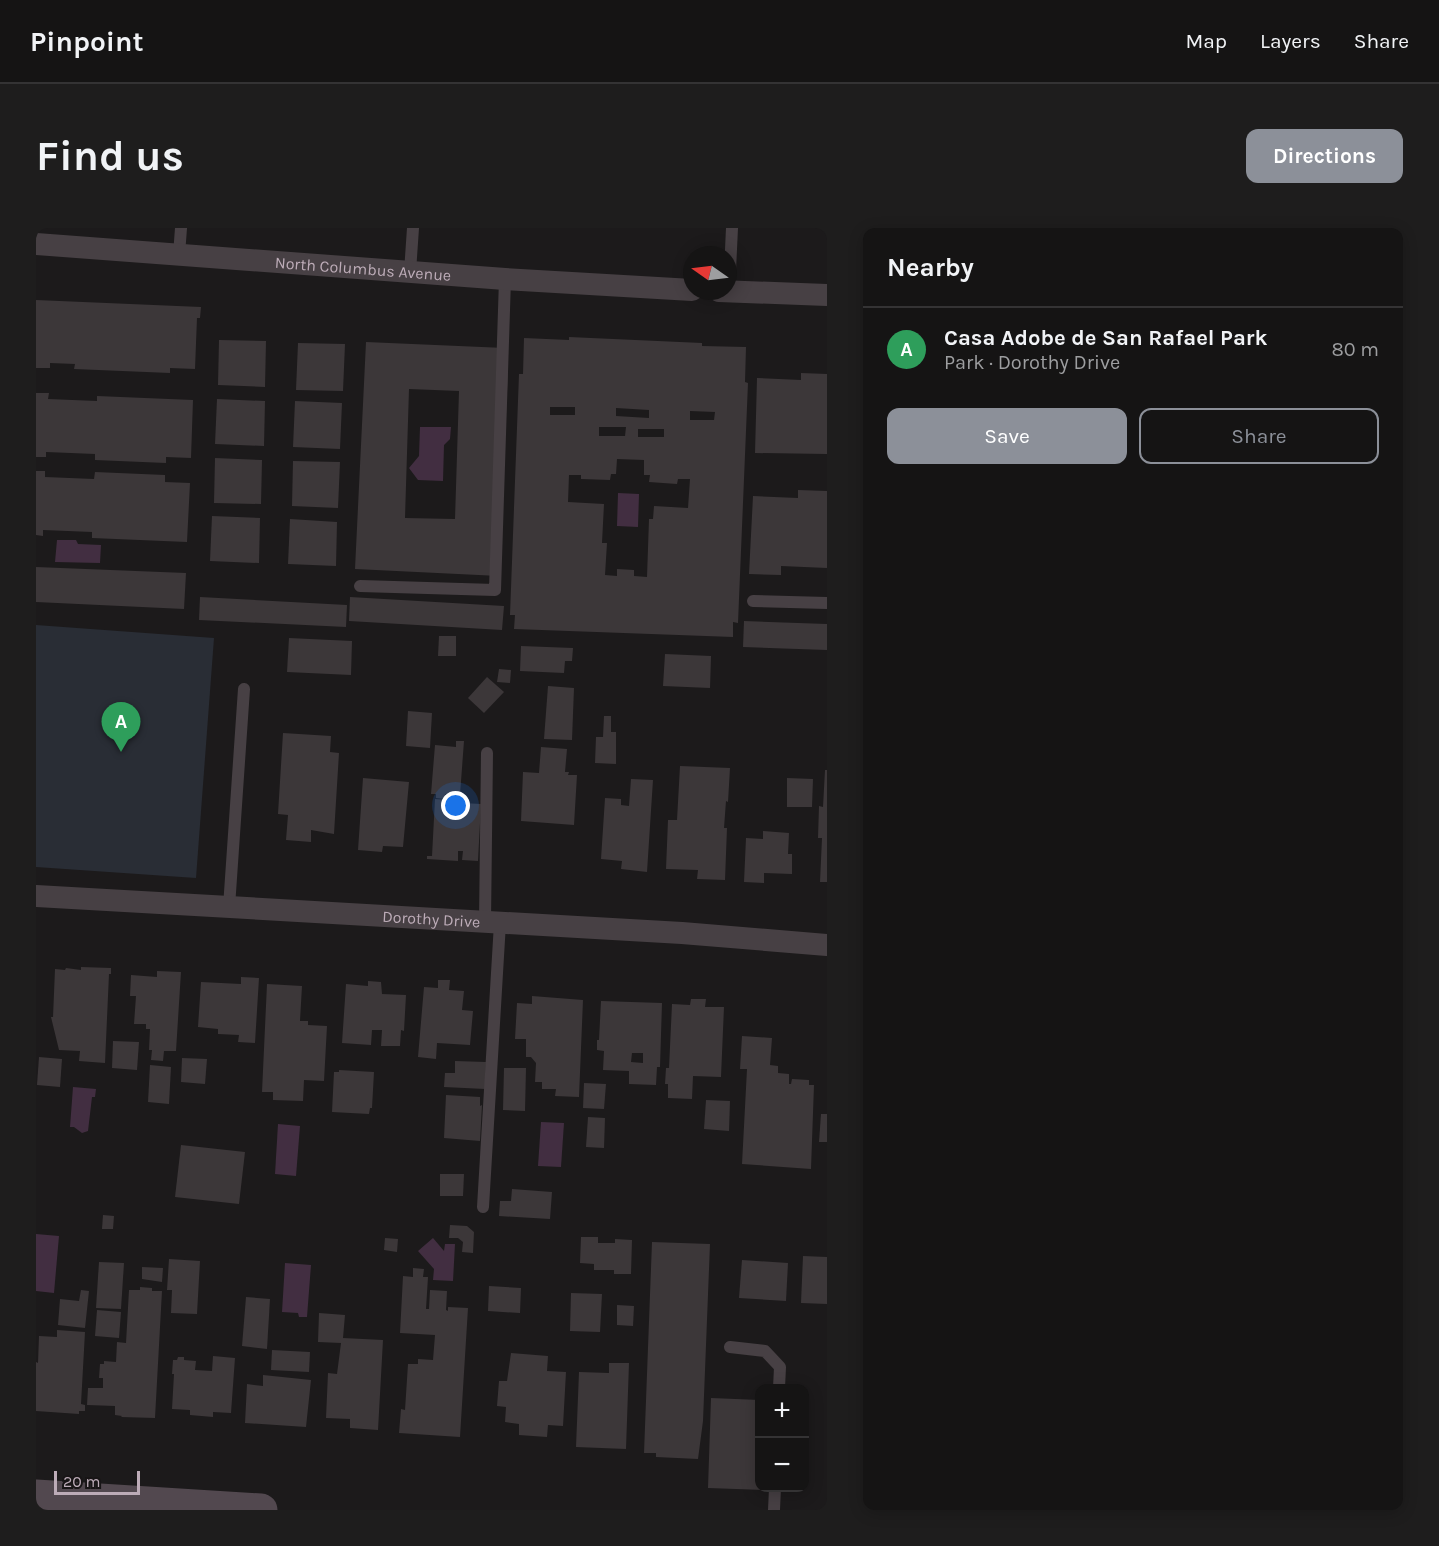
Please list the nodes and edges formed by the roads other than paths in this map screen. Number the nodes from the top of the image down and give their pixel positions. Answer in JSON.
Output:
{"nodes":[{"id":1,"x":181,"y":228,"type":"edge"},
{"id":2,"x":413,"y":228,"type":"edge"},
{"id":3,"x":732,"y":228,"type":"edge"},
{"id":4,"x":36,"y":244,"type":"edge"},
{"id":5,"x":730,"y":246,"type":"edge"},
{"id":6,"x":179,"y":255,"type":"junction"},
{"id":7,"x":410,"y":272,"type":"junction"},
{"id":8,"x":505,"y":279,"type":"junction"},
{"id":9,"x":683,"y":289,"type":"edge"},
{"id":10,"x":737,"y":292,"type":"edge"},
{"id":11,"x":827,"y":295,"type":"edge"},
{"id":12,"x":360,"y":586,"type":"dead end"},
{"id":13,"x":753,"y":602,"type":"dead end"},
{"id":14,"x":827,"y":603,"type":"edge"},
{"id":15,"x":244,"y":689,"type":"dead end"},
{"id":16,"x":488,"y":753,"type":"dead end"},
{"id":17,"x":36,"y":896,"type":"edge"},
{"id":18,"x":230,"y":908,"type":"junction"},
{"id":19,"x":492,"y":922,"type":"junction"},
{"id":20,"x":827,"y":945,"type":"edge"},
{"id":21,"x":483,"y":1207,"type":"dead end"},
{"id":22,"x":730,"y":1347,"type":"dead end"},
{"id":23,"x":779,"y":1384,"type":"edge"},
{"id":24,"x":775,"y":1492,"type":"edge"},
{"id":25,"x":36,"y":1496,"type":"edge"},
{"id":26,"x":261,"y":1510,"type":"edge"},
{"id":27,"x":774,"y":1510,"type":"edge"}],
"edges":[{"from":1,"to":6,"type":"lane"},
{"from":2,"to":7,"type":"lane"},
{"from":3,"to":5,"type":"lane"},
{"from":4,"to":6,"type":"street","name":"North Columbus Avenue"},
{"from":6,"to":7,"type":"street","name":"North Columbus Avenue"},
{"from":7,"to":8,"type":"street","name":"North Columbus Avenue"},
{"from":8,"to":9,"type":"street","name":"North Columbus Avenue"},
{"from":8,"to":12,"type":"lane"},
{"from":10,"to":11,"type":"street"},
{"from":13,"to":14,"type":"lane"},
{"from":15,"to":18,"type":"lane"},
{"from":16,"to":19,"type":"lane"},
{"from":17,"to":18,"type":"street","name":"Dorothy Drive"},
{"from":18,"to":19,"type":"street","name":"Dorothy Drive"},
{"from":19,"to":20,"type":"street","name":"Dorothy Drive"},
{"from":19,"to":21,"type":"lane"},
{"from":22,"to":23,"type":"lane"},
{"from":24,"to":27,"type":"lane"},
{"from":25,"to":26,"type":"street"}]}
